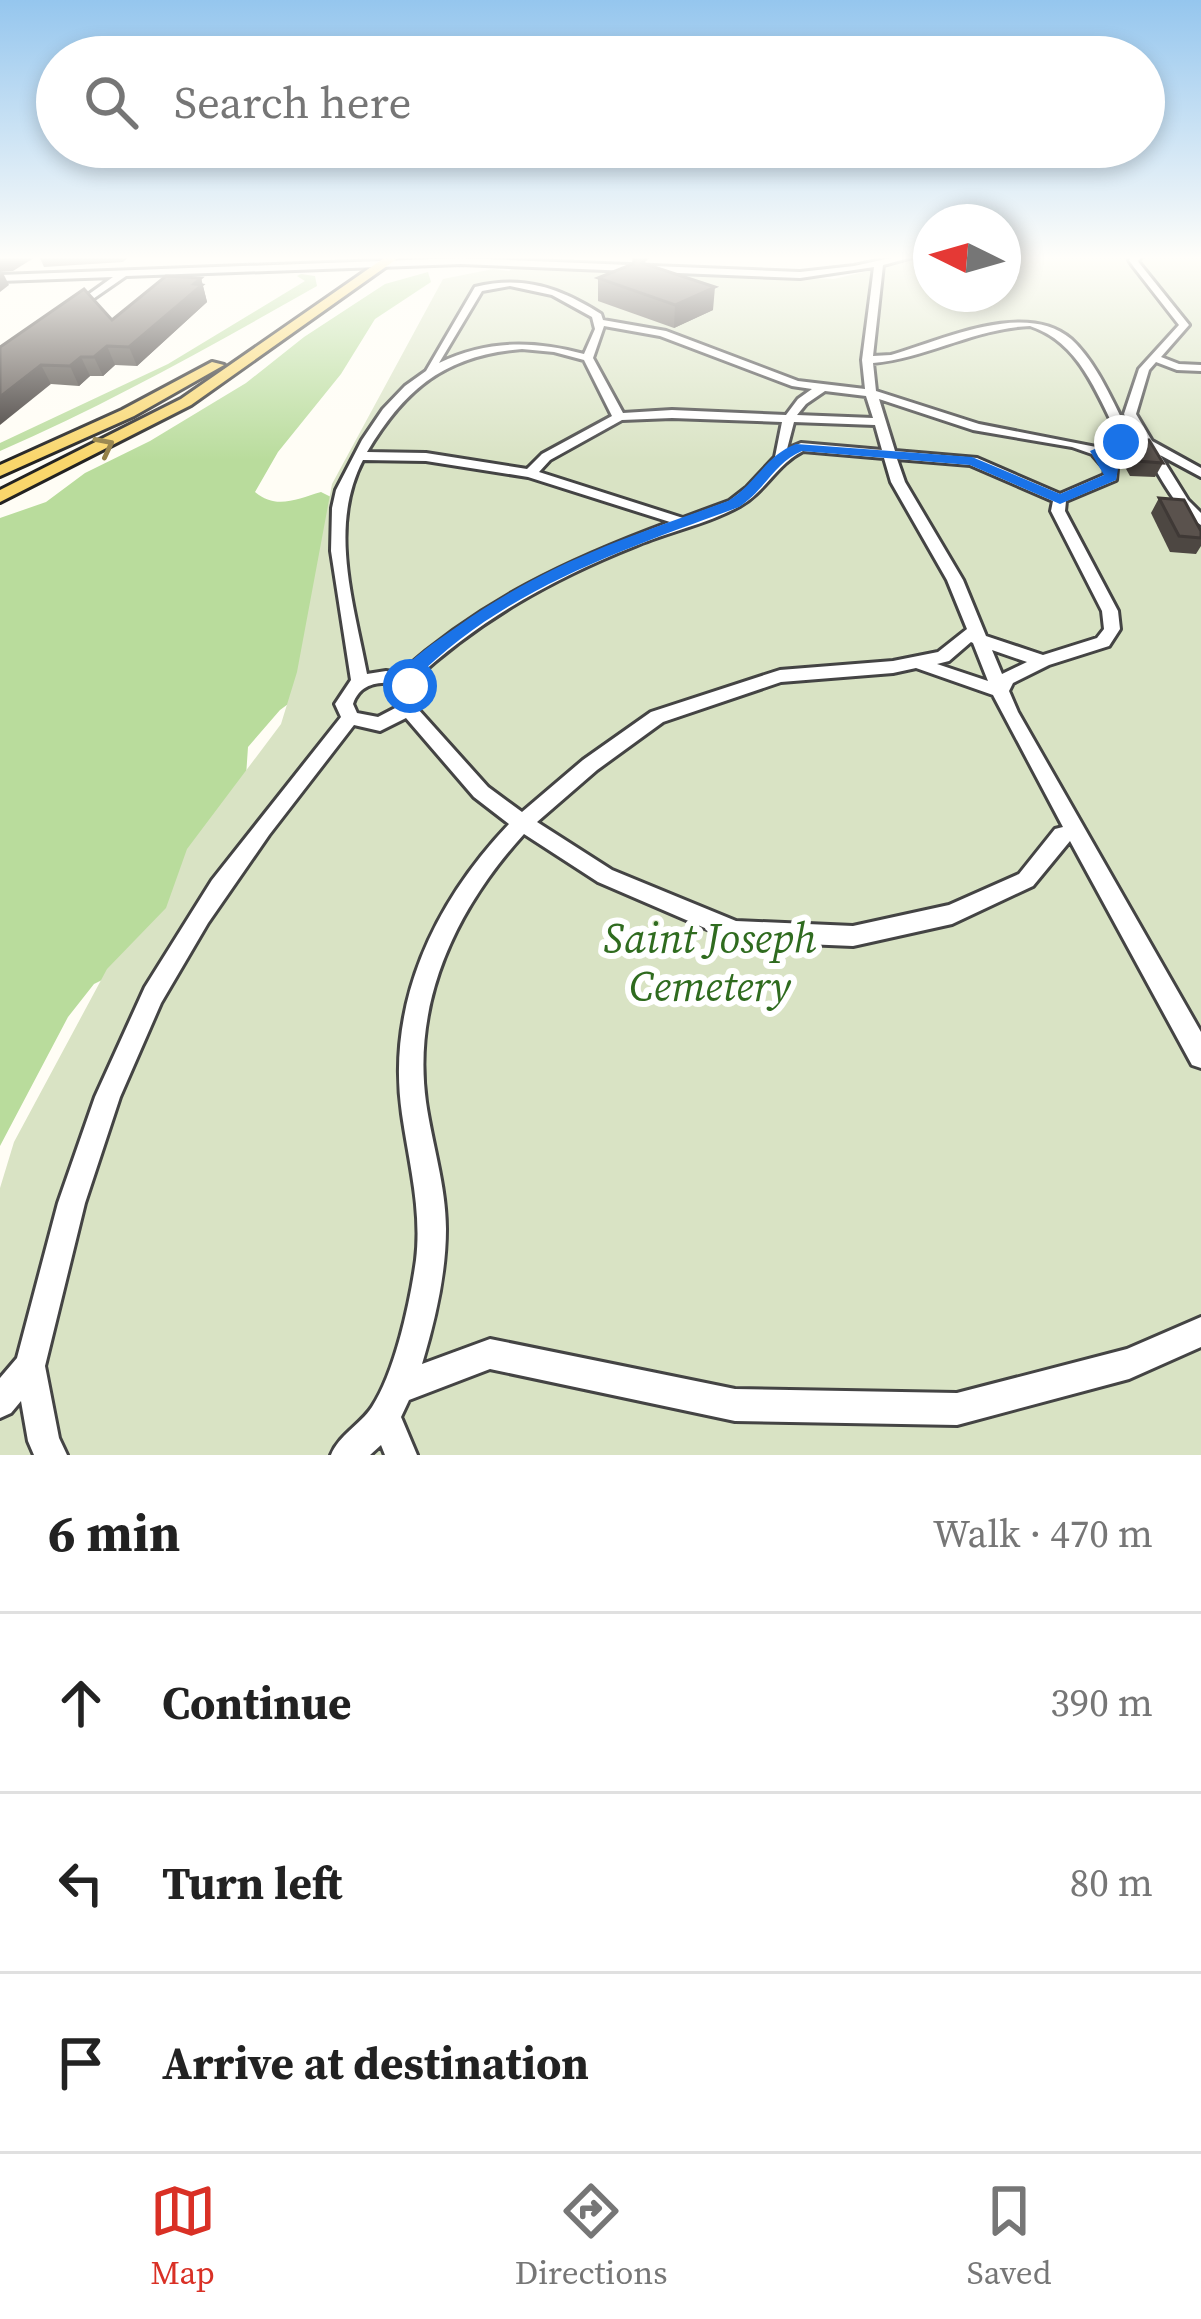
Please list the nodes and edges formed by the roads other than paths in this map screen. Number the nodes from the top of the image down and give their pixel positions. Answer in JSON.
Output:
{"nodes":[{"id":1,"x":281,"y":324,"type":"edge"},
{"id":2,"x":294,"y":324,"type":"edge"},
{"id":3,"x":456,"y":324,"type":"edge"},
{"id":4,"x":597,"y":324,"type":"edge"},
{"id":5,"x":609,"y":324,"type":"edge"},
{"id":6,"x":872,"y":324,"type":"edge"},
{"id":7,"x":1005,"y":324,"type":"edge"},
{"id":8,"x":1020,"y":324,"type":"edge"},
{"id":9,"x":1181,"y":324,"type":"edge"},
{"id":10,"x":588,"y":358,"type":"junction"},
{"id":11,"x":1154,"y":358,"type":"junction"},
{"id":12,"x":867,"y":360,"type":"junction"},
{"id":13,"x":1177,"y":367,"type":"junction"},
{"id":14,"x":1201,"y":368,"type":"edge"},
{"id":15,"x":430,"y":369,"type":"junction"},
{"id":16,"x":1144,"y":369,"type":"junction"},
{"id":17,"x":820,"y":388,"type":"junction"},
{"id":18,"x":871,"y":393,"type":"junction"},
{"id":19,"x":619,"y":417,"type":"junction"},
{"id":20,"x":786,"y":418,"type":"junction"},
{"id":21,"x":881,"y":422,"type":"junction"},
{"id":22,"x":1147,"y":443,"type":"junction"},
{"id":23,"x":1096,"y":451,"type":"junction"},
{"id":24,"x":891,"y":452,"type":"junction"},
{"id":25,"x":780,"y":455,"type":"junction"},
{"id":26,"x":358,"y":456,"type":"junction"},
{"id":27,"x":1179,"y":463,"type":"junction"},
{"id":28,"x":1161,"y":466,"type":"junction"},
{"id":29,"x":0,"y":471,"type":"edge"},
{"id":30,"x":1201,"y":472,"type":"edge"},
{"id":31,"x":530,"y":473,"type":"junction"},
{"id":32,"x":0,"y":497,"type":"edge"},
{"id":33,"x":1060,"y":500,"type":"junction"},
{"id":34,"x":683,"y":522,"type":"junction"},
{"id":35,"x":1200,"y":522,"type":"edge"},
{"id":36,"x":976,"y":635,"type":"junction"},
{"id":37,"x":1043,"y":662,"type":"junction"},
{"id":38,"x":912,"y":663,"type":"junction"},
{"id":39,"x":403,"y":680,"type":"junction"},
{"id":40,"x":360,"y":682,"type":"junction"},
{"id":41,"x":1000,"y":691,"type":"junction"},
{"id":42,"x":408,"y":709,"type":"junction"},
{"id":43,"x":350,"y":718,"type":"junction"},
{"id":44,"x":522,"y":824,"type":"junction"},
{"id":45,"x":1076,"y":831,"type":"junction"},
{"id":46,"x":1201,"y":1056,"type":"edge"},
{"id":47,"x":1201,"y":1332,"type":"edge"},
{"id":48,"x":30,"y":1366,"type":"junction"},
{"id":49,"x":0,"y":1402,"type":"edge"},
{"id":50,"x":390,"y":1403,"type":"junction"},
{"id":51,"x":51,"y":1455,"type":"edge"},
{"id":52,"x":347,"y":1455,"type":"edge"},
{"id":53,"x":401,"y":1455,"type":"edge"}],
"edges":[{"from":1,"to":29,"type":"main road"},
{"from":32,"to":2,"type":"main road","one_way":true},
{"from":3,"to":15,"type":"street"},
{"from":4,"to":10,"type":"street"},
{"from":5,"to":17,"type":"street"},
{"from":6,"to":12,"type":"street"},
{"from":7,"to":12,"type":"street"},
{"from":8,"to":23,"type":"street"},
{"from":9,"to":11,"type":"street"},
{"from":10,"to":15,"type":"street"},
{"from":10,"to":19,"type":"street"},
{"from":11,"to":13,"type":"street"},
{"from":11,"to":16,"type":"street"},
{"from":12,"to":18,"type":"street"},
{"from":13,"to":14,"type":"street"},
{"from":13,"to":16,"type":"street"},
{"from":15,"to":26,"type":"street"},
{"from":16,"to":22,"type":"street"},
{"from":17,"to":18,"type":"street"},
{"from":17,"to":20,"type":"street"},
{"from":18,"to":21,"type":"street"},
{"from":18,"to":23,"type":"street"},
{"from":19,"to":20,"type":"street"},
{"from":19,"to":31,"type":"street"},
{"from":20,"to":21,"type":"street"},
{"from":20,"to":25,"type":"street"},
{"from":21,"to":24,"type":"street"},
{"from":22,"to":27,"type":"street"},
{"from":22,"to":28,"type":"street"},
{"from":23,"to":33,"type":"street"},
{"from":24,"to":25,"type":"street"},
{"from":24,"to":33,"type":"street"},
{"from":24,"to":36,"type":"street"},
{"from":25,"to":34,"type":"street"},
{"from":26,"to":31,"type":"street"},
{"from":26,"to":40,"type":"street"},
{"from":27,"to":28,"type":"street"},
{"from":27,"to":30,"type":"street"},
{"from":28,"to":35,"type":"street"},
{"from":31,"to":34,"type":"street"},
{"from":33,"to":37,"type":"street"},
{"from":34,"to":39,"type":"street"},
{"from":36,"to":37,"type":"street"},
{"from":36,"to":38,"type":"street"},
{"from":36,"to":41,"type":"street"},
{"from":37,"to":41,"type":"street"},
{"from":38,"to":41,"type":"street"},
{"from":38,"to":44,"type":"street"},
{"from":39,"to":40,"type":"street"},
{"from":39,"to":42,"type":"street"},
{"from":40,"to":43,"type":"street"},
{"from":41,"to":45,"type":"street"},
{"from":42,"to":43,"type":"street"},
{"from":42,"to":44,"type":"street"},
{"from":43,"to":48,"type":"street"},
{"from":44,"to":45,"type":"street"},
{"from":44,"to":50,"type":"street"},
{"from":45,"to":46,"type":"street"},
{"from":47,"to":50,"type":"street"},
{"from":48,"to":49,"type":"street"},
{"from":48,"to":51,"type":"street"},
{"from":50,"to":52,"type":"street"},
{"from":50,"to":53,"type":"street"}]}
